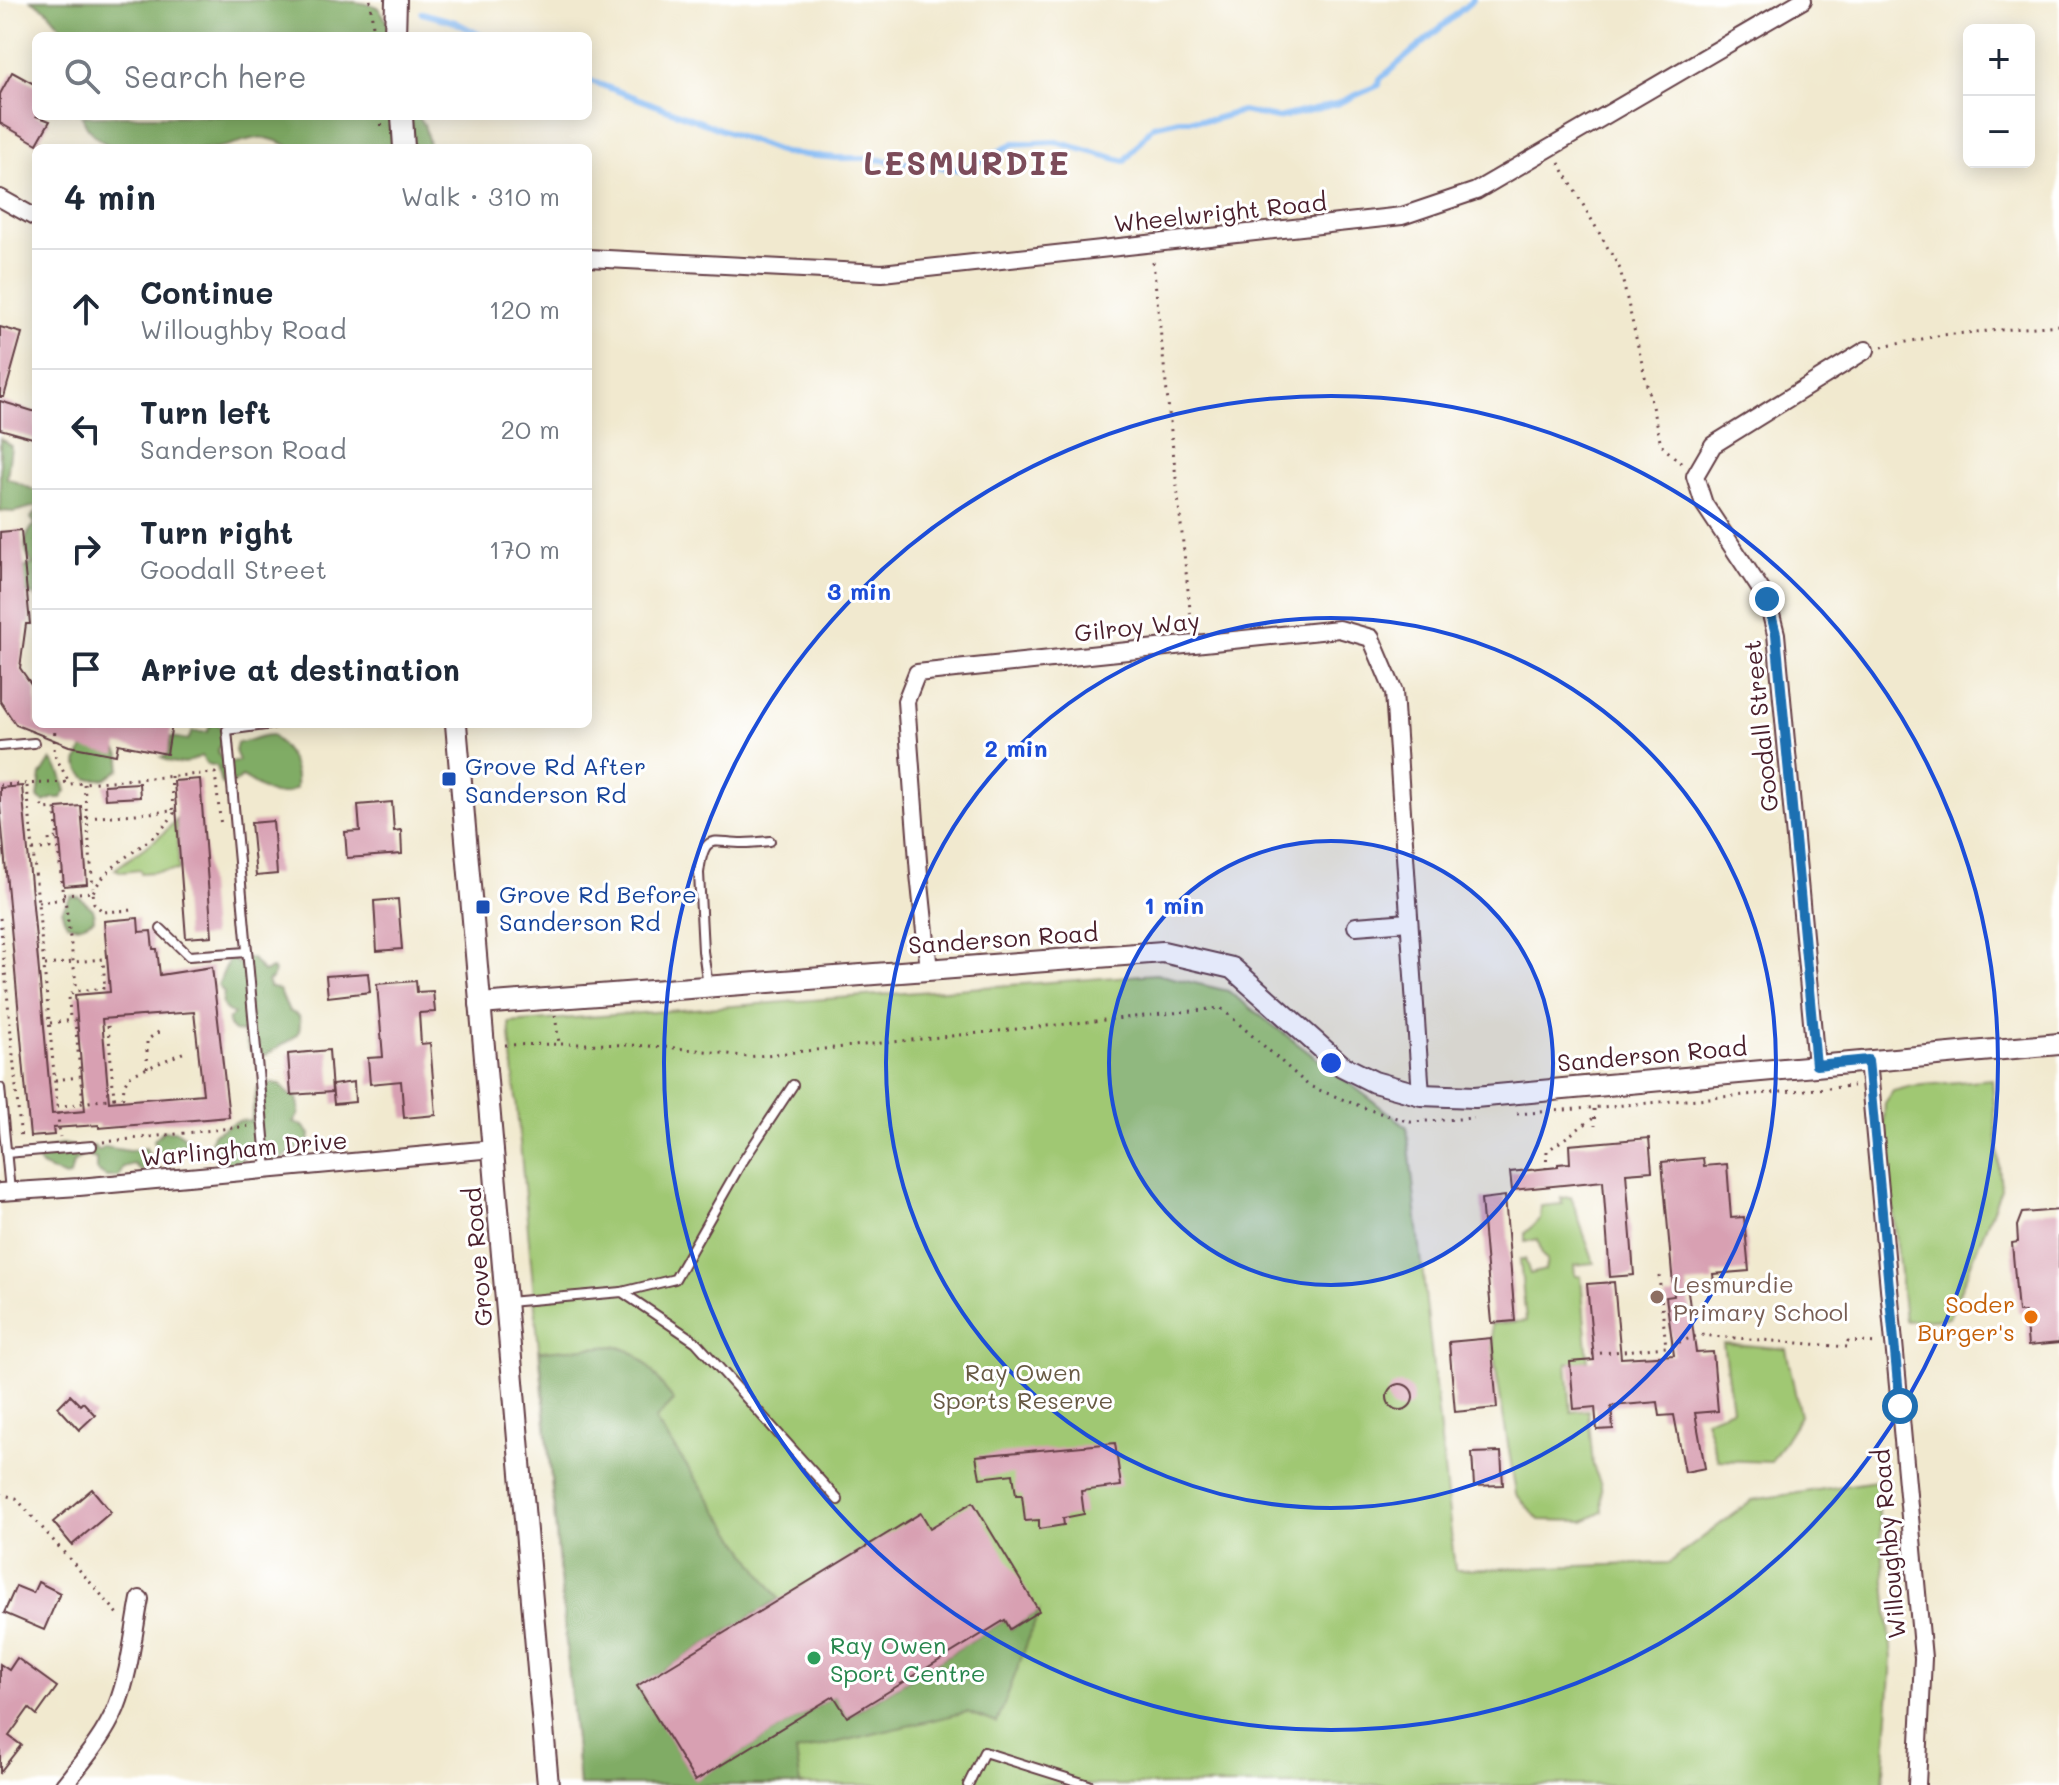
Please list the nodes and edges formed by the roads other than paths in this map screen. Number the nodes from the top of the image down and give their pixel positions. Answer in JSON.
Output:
{"nodes":[{"id":1,"x":396,"y":0,"type":"edge"},
{"id":2,"x":1803,"y":0,"type":"edge"},
{"id":3,"x":395,"y":32,"type":"edge"},
{"id":4,"x":402,"y":120,"type":"edge"},
{"id":5,"x":404,"y":144,"type":"edge"},
{"id":6,"x":0,"y":198,"type":"edge"},
{"id":7,"x":32,"y":216,"type":"edge"},
{"id":8,"x":592,"y":258,"type":"edge"},
{"id":9,"x":1866,"y":350,"type":"road end"},
{"id":10,"x":242,"y":728,"type":"edge"},
{"id":11,"x":456,"y":728,"type":"edge"},
{"id":12,"x":34,"y":743,"type":"dead end"},
{"id":13,"x":0,"y":746,"type":"edge"},
{"id":14,"x":770,"y":841,"type":"dead end"},
{"id":15,"x":1409,"y":922,"type":"junction"},
{"id":16,"x":1356,"y":926,"type":"dead end"},
{"id":17,"x":161,"y":929,"type":"dead end"},
{"id":18,"x":247,"y":952,"type":"junction"},
{"id":19,"x":929,"y":970,"type":"junction"},
{"id":20,"x":708,"y":987,"type":"junction"},
{"id":21,"x":480,"y":1004,"type":"junction"},
{"id":22,"x":2059,"y":1044,"type":"edge"},
{"id":23,"x":1868,"y":1060,"type":"junction"},
{"id":24,"x":1816,"y":1065,"type":"junction"},
{"id":25,"x":793,"y":1085,"type":"dead end"},
{"id":26,"x":0,"y":1088,"type":"edge"},
{"id":27,"x":1421,"y":1095,"type":"junction"},
{"id":28,"x":92,"y":1146,"type":"road end"},
{"id":29,"x":493,"y":1149,"type":"junction"},
{"id":30,"x":6,"y":1153,"type":"junction"},
{"id":31,"x":267,"y":1170,"type":"junction"},
{"id":32,"x":5,"y":1191,"type":"edge"},
{"id":33,"x":622,"y":1292,"type":"junction"},
{"id":34,"x":507,"y":1302,"type":"junction"},
{"id":35,"x":838,"y":1500,"type":"dead end"},
{"id":36,"x":140,"y":1599,"type":"dead end"},
{"id":37,"x":64,"y":1785,"type":"edge"},
{"id":38,"x":548,"y":1785,"type":"edge"},
{"id":39,"x":968,"y":1785,"type":"edge"},
{"id":40,"x":1089,"y":1785,"type":"edge"},
{"id":41,"x":1917,"y":1785,"type":"edge"}],
"edges":[{"from":1,"to":3,"type":"street"},
{"from":2,"to":8,"type":"street","name":"Wheelwright Road"},
{"from":4,"to":5,"type":"street"},
{"from":6,"to":7,"type":"street"},
{"from":9,"to":24,"type":"street","name":"Goodall Street"},
{"from":10,"to":18,"type":"lane"},
{"from":11,"to":21,"type":"street","name":"Grove Road"},
{"from":12,"to":13,"type":"lane"},
{"from":14,"to":20,"type":"lane"},
{"from":15,"to":16,"type":"street"},
{"from":15,"to":19,"type":"street","name":"Gilroy Way"},
{"from":15,"to":27,"type":"street","name":"Gilroy Way"},
{"from":17,"to":18,"type":"lane"},
{"from":18,"to":31,"type":"lane"},
{"from":19,"to":20,"type":"street","name":"Sanderson Road"},
{"from":19,"to":27,"type":"street","name":"Sanderson Road"},
{"from":20,"to":21,"type":"street","name":"Sanderson Road"},
{"from":21,"to":29,"type":"street","name":"Grove Road"},
{"from":22,"to":23,"type":"street","name":"Sanderson Road"},
{"from":23,"to":24,"type":"street","name":"Sanderson Road"},
{"from":23,"to":41,"type":"street","name":"Willoughby Road"},
{"from":24,"to":27,"type":"street","name":"Sanderson Road"},
{"from":25,"to":33,"type":"lane"},
{"from":26,"to":30,"type":"lane"},
{"from":28,"to":30,"type":"lane"},
{"from":29,"to":31,"type":"street","name":"Warlingham Drive"},
{"from":29,"to":34,"type":"street","name":"Grove Road"},
{"from":30,"to":32,"type":"lane"},
{"from":31,"to":32,"type":"street","name":"Warlingham Drive"},
{"from":33,"to":34,"type":"lane"},
{"from":33,"to":35,"type":"lane"},
{"from":34,"to":38,"type":"street","name":"Grove Road"},
{"from":36,"to":37,"type":"street"},
{"from":39,"to":40,"type":"lane"}]}
